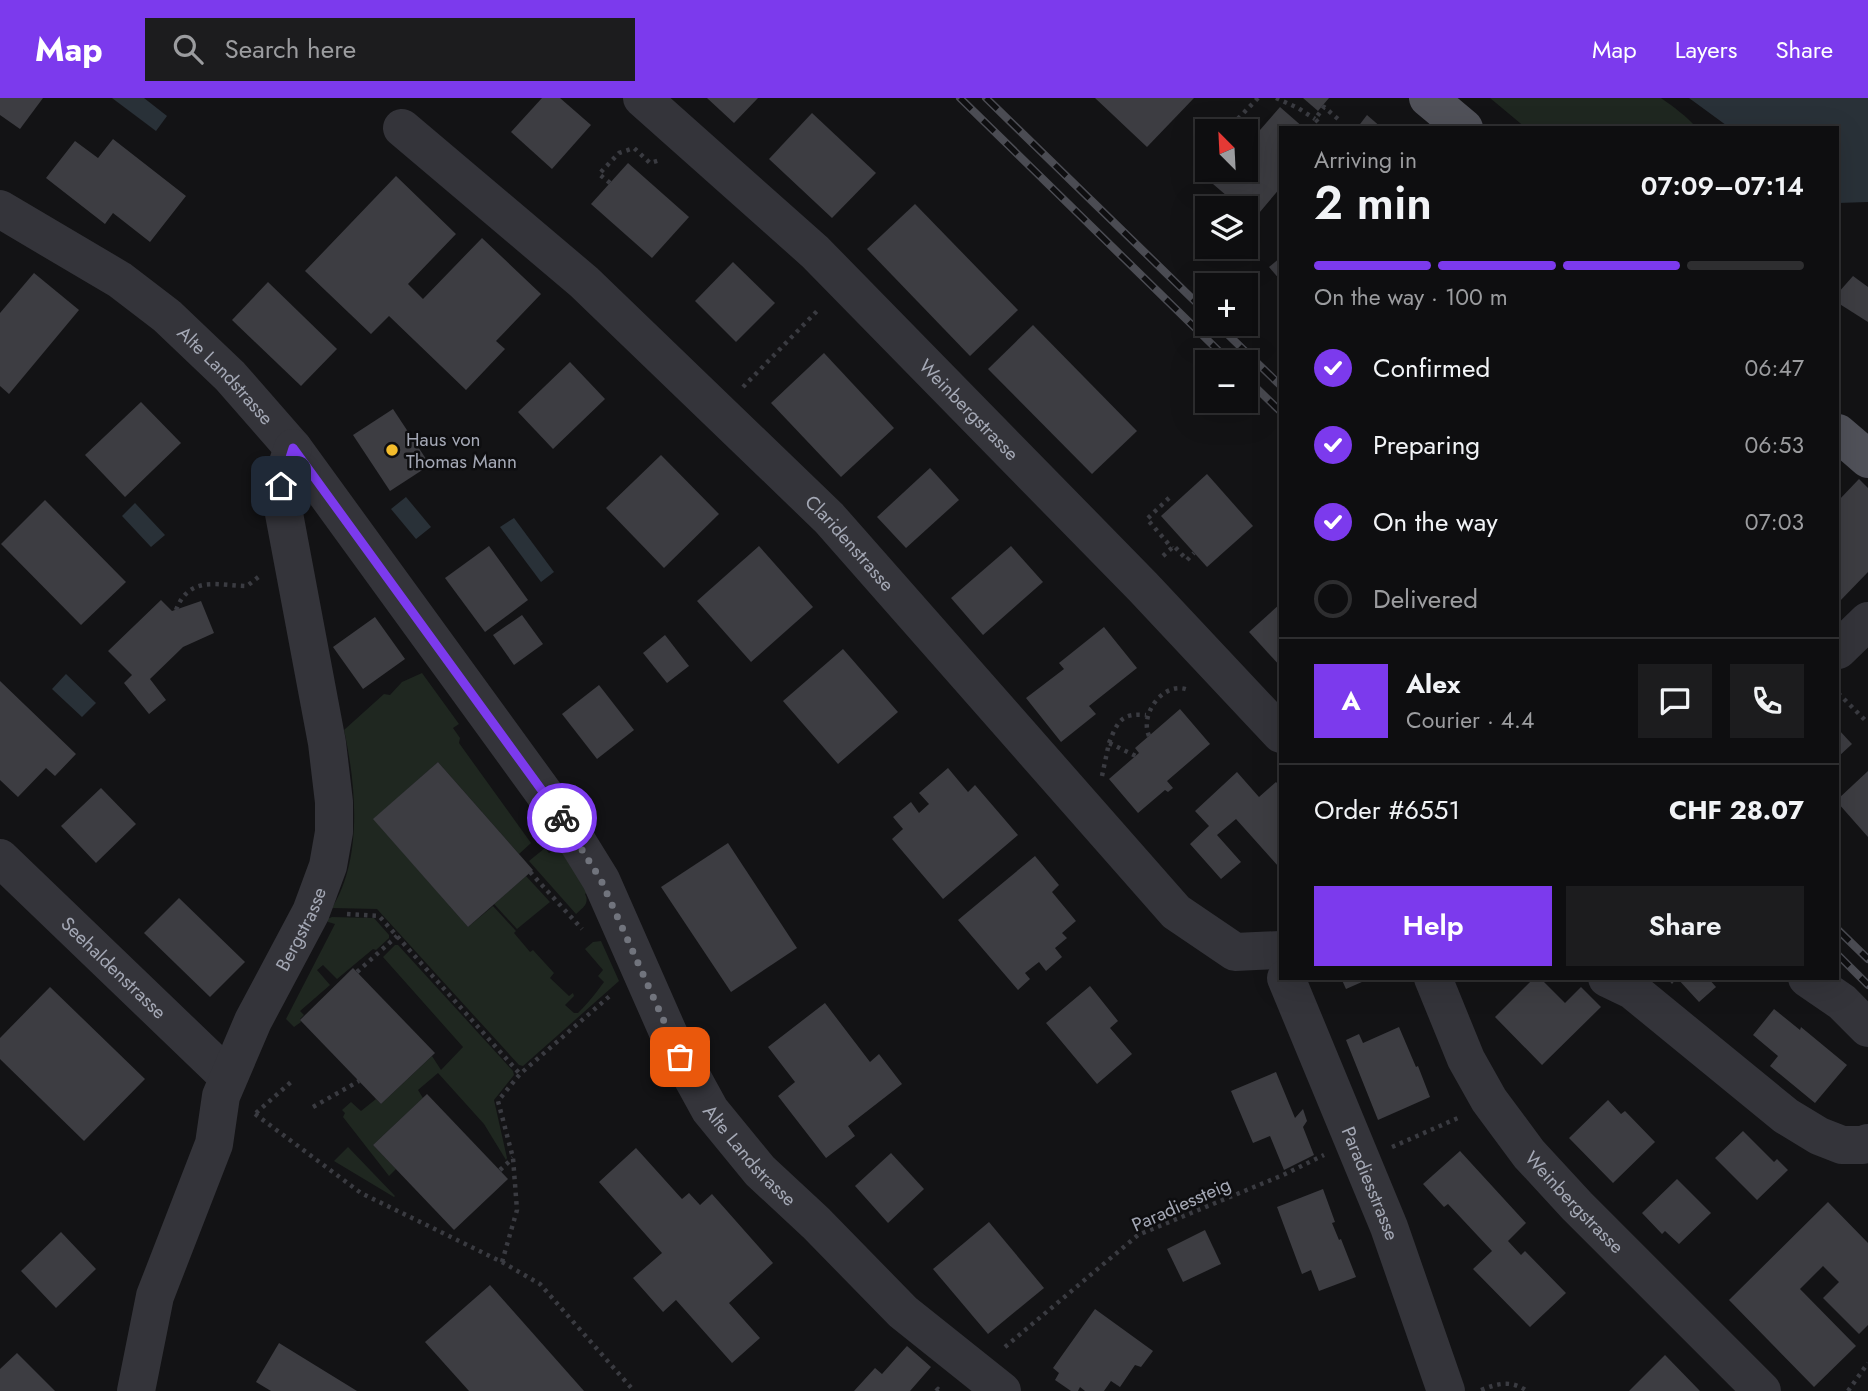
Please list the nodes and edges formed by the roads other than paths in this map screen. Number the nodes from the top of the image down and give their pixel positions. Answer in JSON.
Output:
{"nodes":[{"id":1,"x":642,"y":98,"type":"edge"},
{"id":2,"x":1428,"y":98,"type":"edge"},
{"id":3,"x":1462,"y":126,"type":"edge"},
{"id":4,"x":402,"y":128,"type":"dead end"},
{"id":5,"x":0,"y":209,"type":"edge"},
{"id":6,"x":1839,"y":434,"type":"edge"},
{"id":7,"x":293,"y":448,"type":"junction"},
{"id":8,"x":1868,"y":459,"type":"edge"},
{"id":9,"x":1868,"y":621,"type":"edge"},
{"id":10,"x":1839,"y":649,"type":"edge"},
{"id":11,"x":1279,"y":732,"type":"edge"},
{"id":12,"x":0,"y":858,"type":"edge"},
{"id":13,"x":1279,"y":956,"type":"edge"},
{"id":14,"x":1291,"y":980,"type":"edge"},
{"id":15,"x":1434,"y":980,"type":"edge"},
{"id":16,"x":1610,"y":980,"type":"edge"},
{"id":17,"x":1810,"y":980,"type":"edge"},
{"id":18,"x":1868,"y":1028,"type":"edge"},
{"id":19,"x":228,"y":1077,"type":"junction"},
{"id":20,"x":1868,"y":1143,"type":"edge"},
{"id":21,"x":136,"y":1391,"type":"edge"},
{"id":22,"x":1002,"y":1391,"type":"edge"},
{"id":23,"x":1446,"y":1391,"type":"edge"},
{"id":24,"x":1762,"y":1391,"type":"edge"}],
"edges":[{"from":1,"to":11,"type":"street","name":"Weinbergstrasse"},
{"from":2,"to":3,"type":"main road"},
{"from":4,"to":13,"type":"street","name":"Claridenstrasse"},
{"from":5,"to":7,"type":"street","name":"Alte Landstrasse"},
{"from":6,"to":8,"type":"main road"},
{"from":7,"to":19,"type":"street","name":"Bergstrasse"},
{"from":7,"to":22,"type":"street","name":"Alte Landstrasse"},
{"from":9,"to":10,"type":"street"},
{"from":12,"to":19,"type":"street","name":"Seehaldenstrasse"},
{"from":14,"to":23,"type":"street","name":"Paradiesstrasse"},
{"from":15,"to":24,"type":"street","name":"Weinbergstrasse"},
{"from":16,"to":20,"type":"street"},
{"from":17,"to":18,"type":"street"},
{"from":19,"to":21,"type":"street","name":"Bergstrasse"}]}
